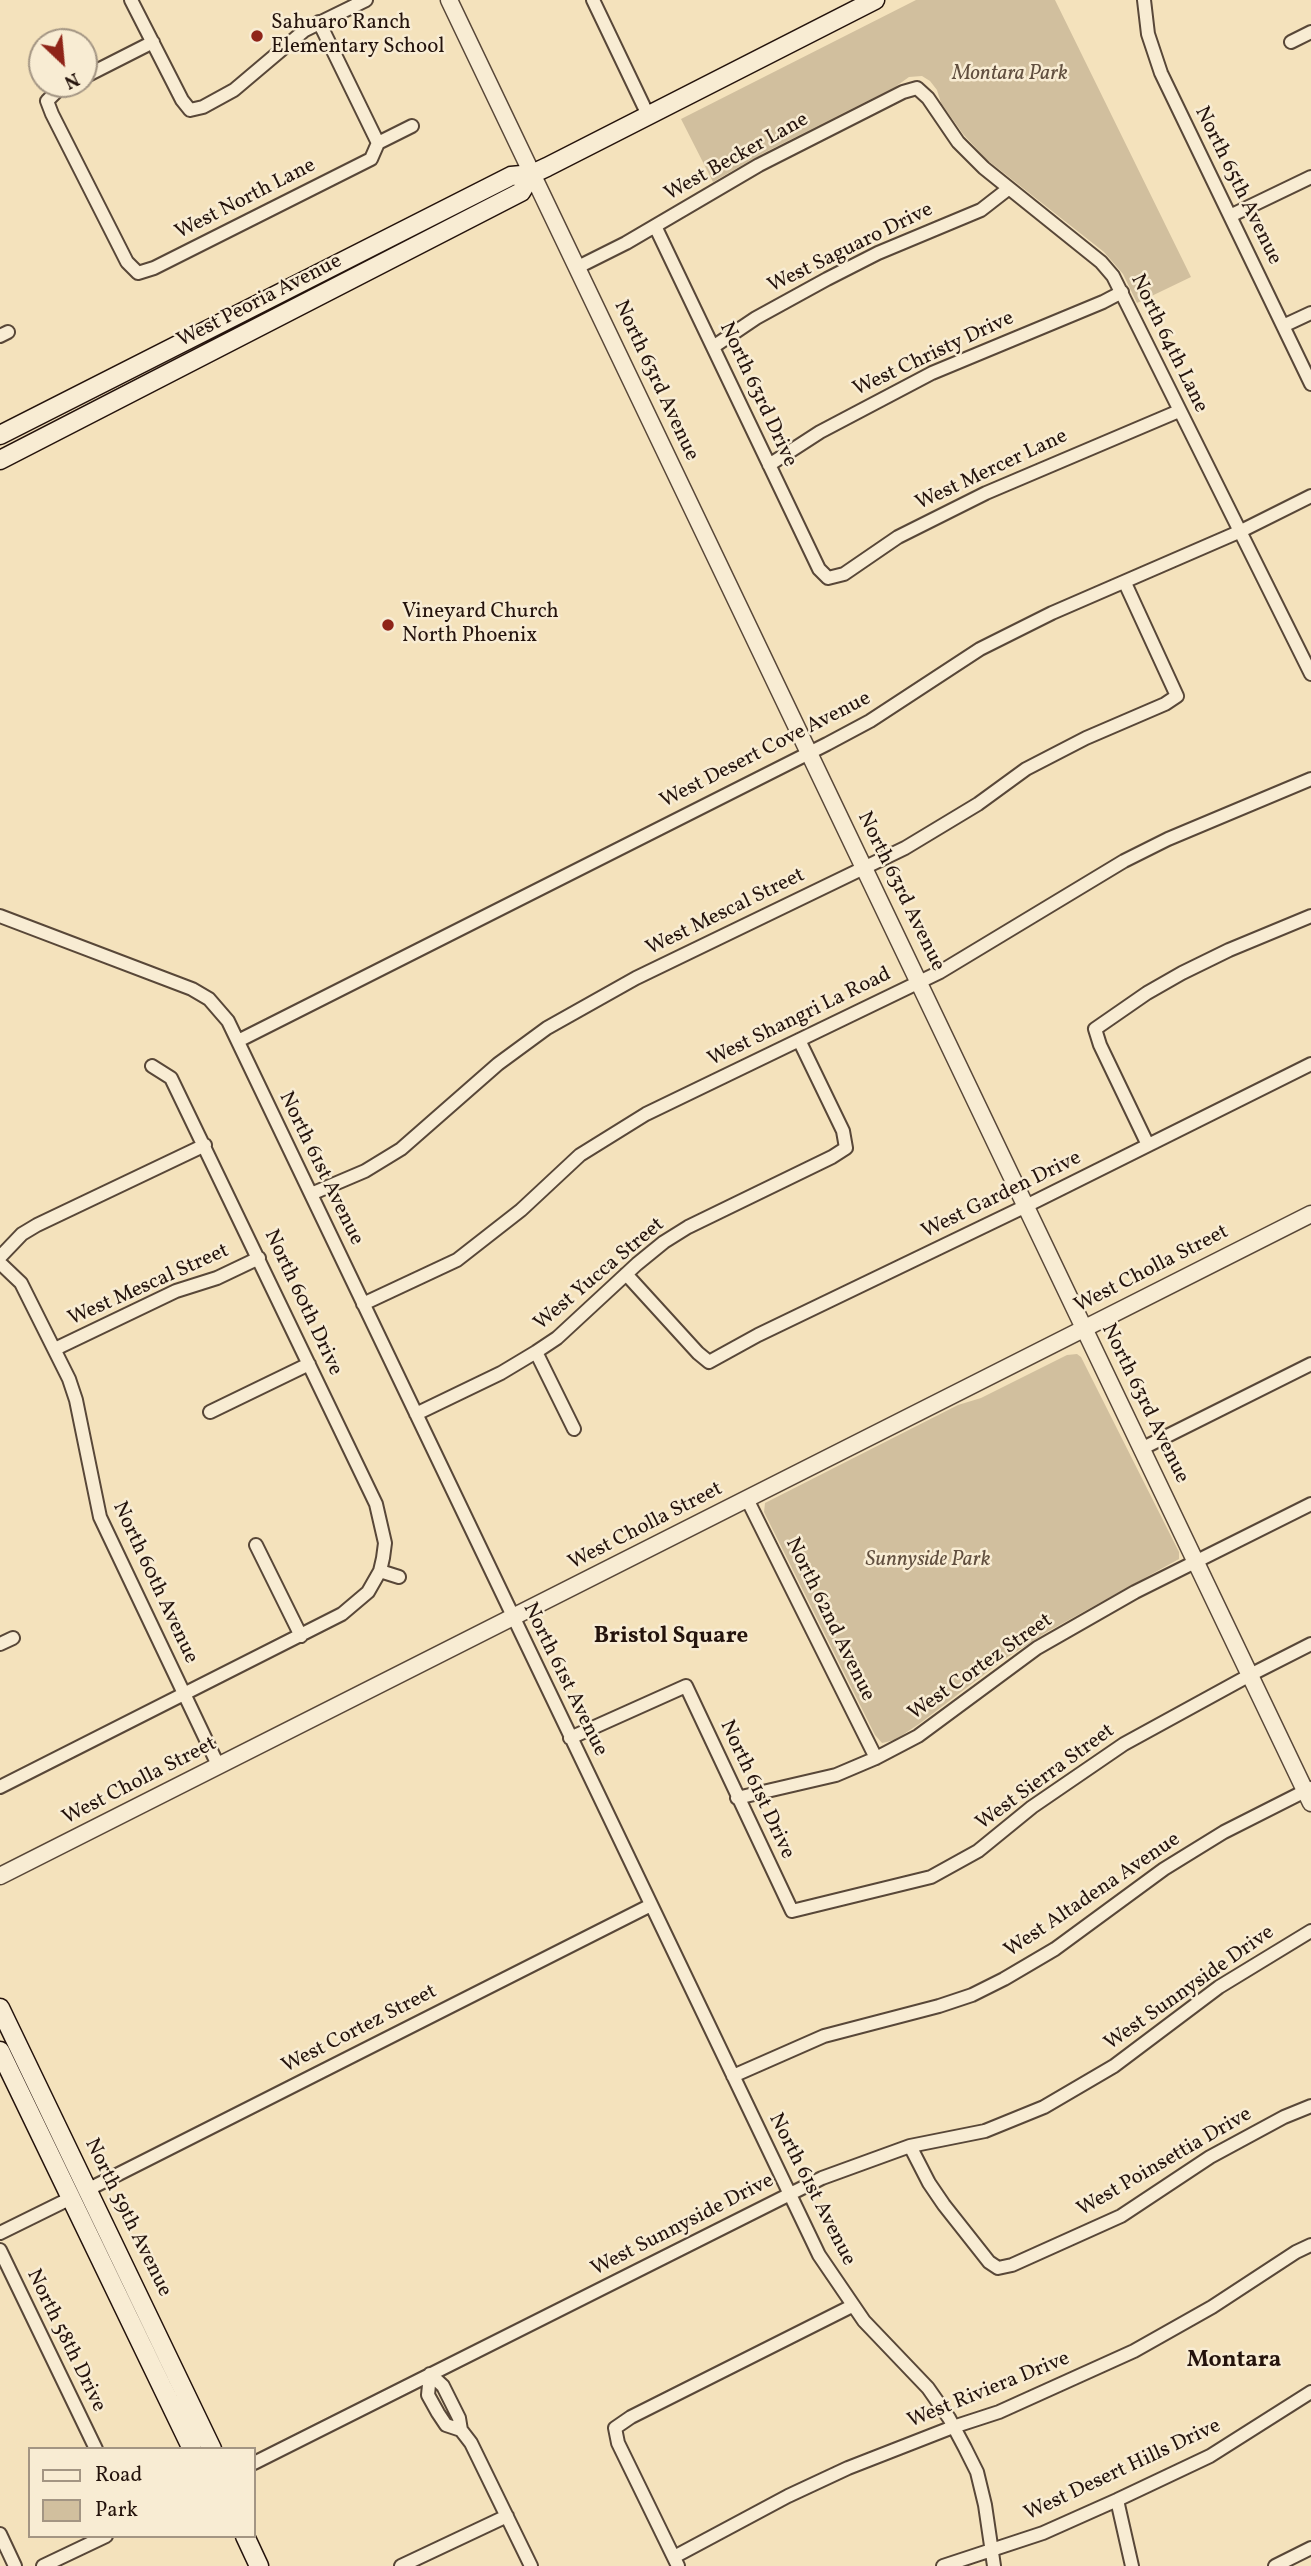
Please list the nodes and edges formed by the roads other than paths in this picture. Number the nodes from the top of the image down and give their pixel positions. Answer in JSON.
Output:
{"nodes":[{"id":1,"x":131,"y":0,"type":"edge"},
{"id":2,"x":366,"y":0,"type":"edge"},
{"id":3,"x":449,"y":0,"type":"edge"},
{"id":4,"x":593,"y":0,"type":"edge"},
{"id":5,"x":874,"y":0,"type":"edge"},
{"id":6,"x":1144,"y":0,"type":"edge"},
{"id":7,"x":319,"y":22,"type":"junction"},
{"id":8,"x":1311,"y":32,"type":"edge"},
{"id":9,"x":153,"y":42,"type":"junction"},
{"id":10,"x":1291,"y":42,"type":"dead end"},
{"id":11,"x":98,"y":70,"type":"edge"},
{"id":12,"x":917,"y":88,"type":"joint"},
{"id":13,"x":49,"y":98,"type":"edge"},
{"id":14,"x":648,"y":115,"type":"junction"},
{"id":15,"x":412,"y":126,"type":"dead end"},
{"id":16,"x":378,"y":143,"type":"junction"},
{"id":17,"x":532,"y":174,"type":"junction"},
{"id":18,"x":1311,"y":177,"type":"edge"},
{"id":19,"x":1008,"y":190,"type":"junction"},
{"id":20,"x":1230,"y":216,"type":"junction"},
{"id":21,"x":655,"y":226,"type":"junction"},
{"id":22,"x":578,"y":267,"type":"junction"},
{"id":23,"x":1122,"y":292,"type":"junction"},
{"id":24,"x":1311,"y":313,"type":"edge"},
{"id":25,"x":228,"y":319,"type":"junction"},
{"id":26,"x":1283,"y":326,"type":"junction"},
{"id":27,"x":713,"y":347,"type":"junction"},
{"id":28,"x":1311,"y":384,"type":"edge"},
{"id":29,"x":120,"y":399,"type":"junction"},
{"id":30,"x":1180,"y":411,"type":"junction"},
{"id":31,"x":0,"y":435,"type":"edge"},
{"id":32,"x":0,"y":460,"type":"edge"},
{"id":33,"x":769,"y":465,"type":"junction"},
{"id":34,"x":1311,"y":496,"type":"edge"},
{"id":35,"x":1241,"y":531,"type":"junction"},
{"id":36,"x":828,"y":578,"type":"joint"},
{"id":37,"x":1125,"y":583,"type":"junction"},
{"id":38,"x":1311,"y":674,"type":"edge"},
{"id":39,"x":810,"y":753,"type":"junction"},
{"id":40,"x":1311,"y":779,"type":"edge"},
{"id":41,"x":865,"y":868,"type":"junction"},
{"id":42,"x":0,"y":916,"type":"edge"},
{"id":43,"x":1311,"y":916,"type":"edge"},
{"id":44,"x":920,"y":982,"type":"junction"},
{"id":45,"x":799,"y":1040,"type":"junction"},
{"id":46,"x":238,"y":1041,"type":"junction"},
{"id":47,"x":1311,"y":1064,"type":"edge"},
{"id":48,"x":152,"y":1066,"type":"dead end"},
{"id":49,"x":205,"y":1145,"type":"junction"},
{"id":50,"x":1148,"y":1145,"type":"junction"},
{"id":51,"x":311,"y":1194,"type":"junction"},
{"id":52,"x":1027,"y":1206,"type":"junction"},
{"id":53,"x":1311,"y":1214,"type":"edge"},
{"id":54,"x":0,"y":1257,"type":"edge"},
{"id":55,"x":259,"y":1258,"type":"junction"},
{"id":56,"x":0,"y":1263,"type":"edge"},
{"id":57,"x":626,"y":1273,"type":"junction"},
{"id":58,"x":363,"y":1304,"type":"junction"},
{"id":59,"x":1084,"y":1327,"type":"junction"},
{"id":60,"x":55,"y":1349,"type":"junction"},
{"id":61,"x":537,"y":1352,"type":"junction"},
{"id":62,"x":309,"y":1364,"type":"junction"},
{"id":63,"x":1311,"y":1364,"type":"edge"},
{"id":64,"x":210,"y":1412,"type":"dead end"},
{"id":65,"x":416,"y":1414,"type":"junction"},
{"id":66,"x":574,"y":1429,"type":"dead end"},
{"id":67,"x":1143,"y":1448,"type":"junction"},
{"id":68,"x":747,"y":1499,"type":"junction"},
{"id":69,"x":1311,"y":1504,"type":"edge"},
{"id":70,"x":256,"y":1545,"type":"dead end"},
{"id":71,"x":1196,"y":1562,"type":"junction"},
{"id":72,"x":380,"y":1571,"type":"junction"},
{"id":73,"x":399,"y":1577,"type":"dead end"},
{"id":74,"x":512,"y":1618,"type":"junction"},
{"id":75,"x":301,"y":1636,"type":"junction"},
{"id":76,"x":13,"y":1639,"type":"dead end"},
{"id":77,"x":0,"y":1644,"type":"edge"},
{"id":78,"x":1311,"y":1644,"type":"edge"},
{"id":79,"x":1250,"y":1675,"type":"junction"},
{"id":80,"x":184,"y":1695,"type":"junction"},
{"id":81,"x":570,"y":1738,"type":"junction"},
{"id":82,"x":876,"y":1758,"type":"junction"},
{"id":83,"x":218,"y":1765,"type":"junction"},
{"id":84,"x":0,"y":1787,"type":"edge"},
{"id":85,"x":1309,"y":1794,"type":"edge"},
{"id":86,"x":737,"y":1798,"type":"junction"},
{"id":87,"x":0,"y":1876,"type":"edge"},
{"id":88,"x":651,"y":1905,"type":"junction"},
{"id":89,"x":792,"y":1911,"type":"joint"},
{"id":90,"x":1311,"y":1931,"type":"edge"},
{"id":91,"x":0,"y":2008,"type":"edge"},
{"id":92,"x":0,"y":2051,"type":"edge"},
{"id":93,"x":733,"y":2076,"type":"junction"},
{"id":94,"x":1311,"y":2106,"type":"edge"},
{"id":95,"x":910,"y":2146,"type":"junction"},
{"id":96,"x":87,"y":2190,"type":"junction"},
{"id":97,"x":788,"y":2194,"type":"junction"},
{"id":98,"x":71,"y":2198,"type":"junction"},
{"id":99,"x":0,"y":2233,"type":"edge"},
{"id":100,"x":1311,"y":2245,"type":"edge"},
{"id":101,"x":0,"y":2250,"type":"edge"},
{"id":102,"x":852,"y":2306,"type":"junction"},
{"id":103,"x":430,"y":2374,"type":"junction"},
{"id":104,"x":1311,"y":2392,"type":"edge"},
{"id":105,"x":953,"y":2427,"type":"junction"},
{"id":106,"x":95,"y":2447,"type":"edge"},
{"id":107,"x":190,"y":2447,"type":"edge"},
{"id":108,"x":211,"y":2447,"type":"edge"},
{"id":109,"x":256,"y":2462,"type":"edge"},
{"id":110,"x":1117,"y":2500,"type":"junction"},
{"id":111,"x":507,"y":2516,"type":"junction"},
{"id":112,"x":0,"y":2534,"type":"edge"},
{"id":113,"x":102,"y":2538,"type":"edge"},
{"id":114,"x":246,"y":2538,"type":"edge"},
{"id":115,"x":1311,"y":2547,"type":"edge"},
{"id":116,"x":993,"y":2551,"type":"junction"},
{"id":117,"x":676,"y":2562,"type":"edge"},
{"id":118,"x":16,"y":2566,"type":"edge"},
{"id":119,"x":43,"y":2566,"type":"edge"},
{"id":120,"x":259,"y":2566,"type":"edge"},
{"id":121,"x":401,"y":2566,"type":"edge"},
{"id":122,"x":531,"y":2566,"type":"edge"},
{"id":123,"x":943,"y":2566,"type":"edge"},
{"id":124,"x":994,"y":2566,"type":"edge"},
{"id":125,"x":1132,"y":2566,"type":"edge"},
{"id":126,"x":1275,"y":2566,"type":"edge"}],
"edges":[{"from":1,"to":9,"type":"street"},
{"from":2,"to":7,"type":"street"},
{"from":3,"to":17,"type":"street","name":"North 63rd Avenue"},
{"from":4,"to":14,"type":"street"},
{"from":5,"to":14,"type":"main road","name":"West Peoria Avenue"},
{"from":6,"to":20,"type":"street","name":"North 65th Avenue"},
{"from":7,"to":9,"type":"street"},
{"from":7,"to":16,"type":"street"},
{"from":8,"to":10,"type":"street"},
{"from":9,"to":11,"type":"street"},
{"from":12,"to":19,"type":"street","name":"North 64th Lane"},
{"from":12,"to":21,"type":"street","name":"West Becker Lane"},
{"from":13,"to":16,"type":"street","name":"West North Lane"},
{"from":14,"to":17,"type":"main road","name":"West Peoria Avenue"},
{"from":15,"to":16,"type":"street"},
{"from":17,"to":22,"type":"street","name":"North 63rd Avenue"},
{"from":17,"to":25,"type":"main road","name":"West Peoria Avenue"},
{"from":17,"to":29,"type":"main road","name":"West Peoria Avenue"},
{"from":18,"to":20,"type":"street"},
{"from":19,"to":23,"type":"street","name":"North 64th Lane"},
{"from":19,"to":27,"type":"street","name":"West Saguaro Drive"},
{"from":20,"to":26,"type":"street","name":"North 65th Avenue"},
{"from":21,"to":22,"type":"street","name":"West Becker Lane"},
{"from":21,"to":27,"type":"street","name":"North 63rd Drive"},
{"from":22,"to":39,"type":"street","name":"North 63rd Avenue"},
{"from":23,"to":30,"type":"street","name":"North 64th Lane"},
{"from":23,"to":33,"type":"street","name":"West Christy Drive"},
{"from":24,"to":26,"type":"street"},
{"from":25,"to":29,"type":"main road"},
{"from":25,"to":31,"type":"main road","name":"West Peoria Avenue"},
{"from":26,"to":28,"type":"street","name":"North 65th Avenue"},
{"from":27,"to":33,"type":"street","name":"North 63rd Drive"},
{"from":29,"to":32,"type":"main road","name":"West Peoria Avenue"},
{"from":30,"to":35,"type":"street","name":"North 64th Lane"},
{"from":30,"to":36,"type":"street","name":"West Mercer Lane"},
{"from":33,"to":36,"type":"street","name":"North 63rd Drive"},
{"from":34,"to":35,"type":"street","name":"West Desert Cove Avenue"},
{"from":35,"to":37,"type":"street","name":"West Desert Cove Avenue"},
{"from":35,"to":38,"type":"street","name":"North 64th Lane"},
{"from":37,"to":39,"type":"street","name":"West Desert Cove Avenue"},
{"from":37,"to":41,"type":"street","name":"West Mescal Street"},
{"from":39,"to":41,"type":"street","name":"North 63rd Avenue"},
{"from":39,"to":46,"type":"street","name":"West Desert Cove Avenue"},
{"from":40,"to":44,"type":"street","name":"West Shangri La Road"},
{"from":41,"to":44,"type":"street","name":"North 63rd Avenue"},
{"from":41,"to":51,"type":"street","name":"West Mescal Street"},
{"from":42,"to":46,"type":"street","name":"North 61st Avenue"},
{"from":43,"to":50,"type":"street"},
{"from":44,"to":45,"type":"street","name":"West Shangri La Road"},
{"from":44,"to":52,"type":"street","name":"North 63rd Avenue"},
{"from":45,"to":57,"type":"street","name":"West Yucca Street"},
{"from":45,"to":58,"type":"street","name":"West Shangri La Road"},
{"from":46,"to":51,"type":"street","name":"North 61st Avenue"},
{"from":47,"to":50,"type":"street","name":"West Garden Drive"},
{"from":48,"to":49,"type":"street","name":"North 60th Drive"},
{"from":49,"to":54,"type":"street"},
{"from":49,"to":55,"type":"street","name":"North 60th Drive"},
{"from":50,"to":52,"type":"street","name":"West Garden Drive"},
{"from":51,"to":58,"type":"street","name":"North 61st Avenue"},
{"from":52,"to":57,"type":"street","name":"West Garden Drive"},
{"from":52,"to":59,"type":"street","name":"North 63rd Avenue"},
{"from":53,"to":59,"type":"street","name":"West Cholla Street"},
{"from":55,"to":60,"type":"street","name":"West Mescal Street"},
{"from":55,"to":62,"type":"street","name":"North 60th Drive"},
{"from":56,"to":60,"type":"street","name":"North 60th Avenue"},
{"from":57,"to":61,"type":"street","name":"West Yucca Street"},
{"from":58,"to":65,"type":"street","name":"North 61st Avenue"},
{"from":59,"to":67,"type":"street","name":"North 63rd Avenue"},
{"from":59,"to":68,"type":"street","name":"West Cholla Street"},
{"from":60,"to":80,"type":"street","name":"North 60th Avenue"},
{"from":61,"to":65,"type":"street","name":"West Yucca Street"},
{"from":61,"to":66,"type":"street"},
{"from":62,"to":64,"type":"street"},
{"from":62,"to":72,"type":"street","name":"North 60th Drive"},
{"from":63,"to":67,"type":"street"},
{"from":65,"to":74,"type":"street","name":"North 61st Avenue"},
{"from":67,"to":71,"type":"street","name":"North 63rd Avenue"},
{"from":68,"to":74,"type":"street","name":"West Cholla Street"},
{"from":68,"to":82,"type":"street","name":"North 62nd Avenue"},
{"from":69,"to":71,"type":"street","name":"West Cortez Street"},
{"from":70,"to":75,"type":"street"},
{"from":71,"to":79,"type":"street","name":"North 63rd Avenue"},
{"from":71,"to":82,"type":"street","name":"West Cortez Street"},
{"from":72,"to":73,"type":"street"},
{"from":72,"to":75,"type":"street"},
{"from":74,"to":81,"type":"street","name":"North 61st Avenue"},
{"from":74,"to":83,"type":"street","name":"West Cholla Street"},
{"from":75,"to":80,"type":"street"},
{"from":76,"to":77,"type":"street"},
{"from":78,"to":79,"type":"street","name":"West Sierra Street"},
{"from":79,"to":85,"type":"street","name":"North 63rd Avenue"},
{"from":79,"to":89,"type":"street","name":"West Sierra Street"},
{"from":80,"to":83,"type":"street","name":"North 60th Avenue"},
{"from":80,"to":84,"type":"street"},
{"from":81,"to":86,"type":"street","name":"North 61st Drive"},
{"from":81,"to":88,"type":"street","name":"North 61st Avenue"},
{"from":82,"to":86,"type":"street","name":"West Cortez Street"},
{"from":83,"to":87,"type":"street","name":"West Cholla Street"},
{"from":85,"to":93,"type":"street","name":"West Altadena Avenue"},
{"from":86,"to":89,"type":"street","name":"North 61st Drive"},
{"from":88,"to":93,"type":"street","name":"North 61st Avenue"},
{"from":88,"to":96,"type":"street","name":"West Cortez Street"},
{"from":90,"to":95,"type":"street","name":"West Sunnyside Drive"},
{"from":91,"to":96,"type":"main road","name":"North 59th Avenue"},
{"from":92,"to":98,"type":"main road","name":"North 59th Avenue"},
{"from":93,"to":97,"type":"street","name":"North 61st Avenue"},
{"from":94,"to":95,"type":"street","name":"West Poinsettia Drive"},
{"from":95,"to":97,"type":"street","name":"West Sunnyside Drive"},
{"from":96,"to":108,"type":"main road","name":"North 59th Avenue"},
{"from":97,"to":102,"type":"street","name":"North 61st Avenue"},
{"from":97,"to":103,"type":"street","name":"West Sunnyside Drive"},
{"from":98,"to":99,"type":"street"},
{"from":98,"to":107,"type":"main road","name":"North 59th Avenue"},
{"from":100,"to":105,"type":"street","name":"West Riviera Drive"},
{"from":101,"to":106,"type":"street","name":"North 58th Drive"},
{"from":102,"to":105,"type":"street","name":"North 61st Avenue"},
{"from":102,"to":117,"type":"street"},
{"from":103,"to":109,"type":"street","name":"West Sunnyside Drive"},
{"from":103,"to":111,"type":"street"},
{"from":104,"to":110,"type":"street","name":"West Desert Hills Drive"},
{"from":105,"to":116,"type":"street","name":"North 61st Avenue"},
{"from":105,"to":117,"type":"street","name":"West Riviera Drive"},
{"from":110,"to":116,"type":"street","name":"West Desert Hills Drive"},
{"from":110,"to":125,"type":"street"},
{"from":111,"to":121,"type":"street"},
{"from":111,"to":122,"type":"street"},
{"from":112,"to":118,"type":"street"},
{"from":113,"to":119,"type":"street"},
{"from":114,"to":120,"type":"main road"},
{"from":115,"to":126,"type":"street"},
{"from":116,"to":123,"type":"street","name":"West Desert Hills Drive"},
{"from":116,"to":124,"type":"street","name":"North 61st Avenue"}]}
